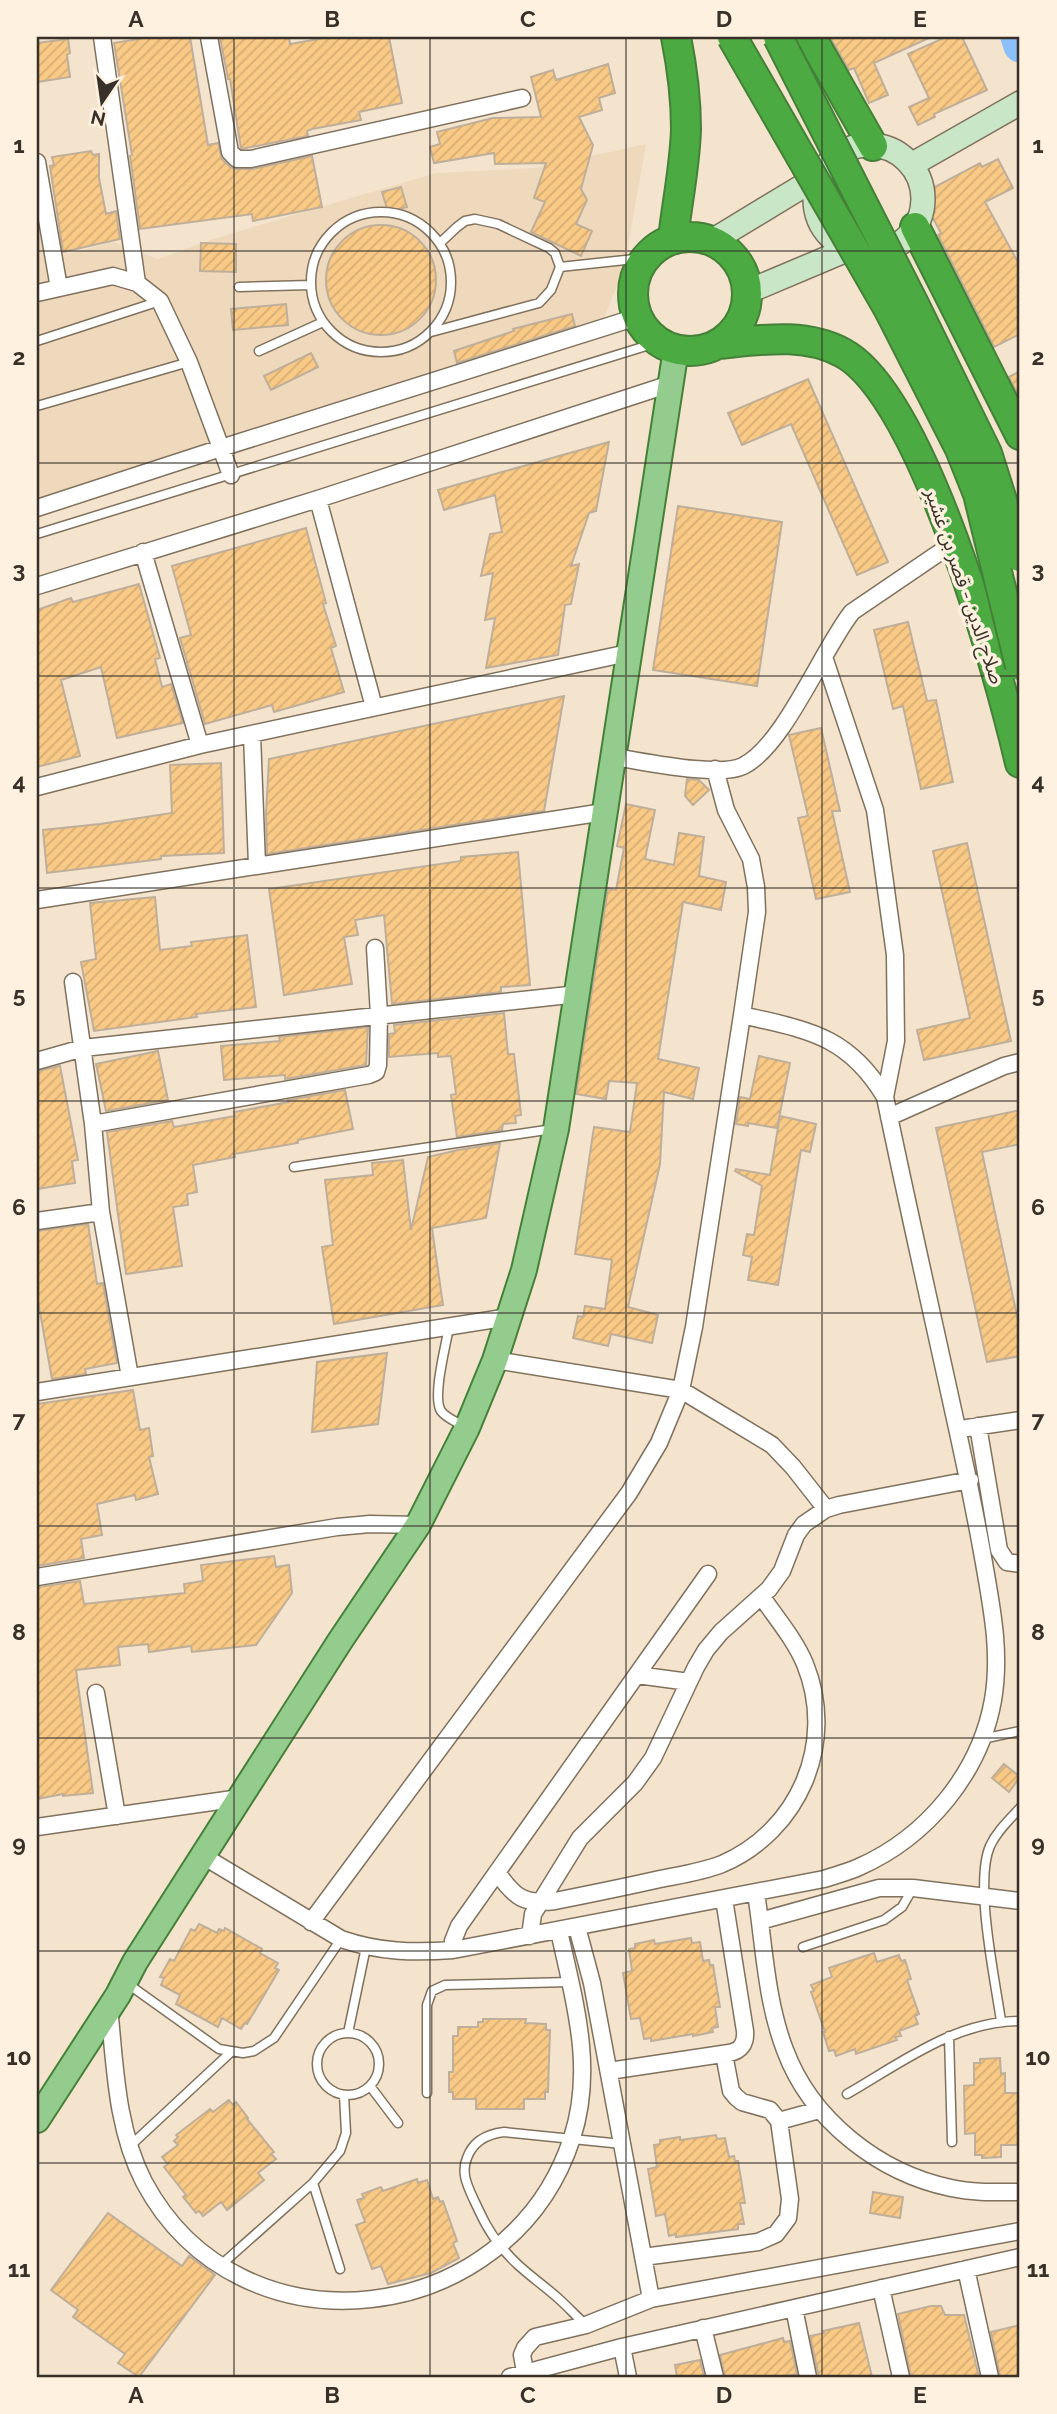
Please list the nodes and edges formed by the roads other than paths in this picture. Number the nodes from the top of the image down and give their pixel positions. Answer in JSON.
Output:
{"nodes":[{"id":1,"x":102,"y":37,"type":"edge"},
{"id":2,"x":209,"y":37,"type":"edge"},
{"id":3,"x":676,"y":37,"type":"edge"},
{"id":4,"x":732,"y":37,"type":"edge"},
{"id":5,"x":778,"y":37,"type":"edge"},
{"id":6,"x":811,"y":37,"type":"edge"},
{"id":7,"x":522,"y":98,"type":"dead end"},
{"id":8,"x":1020,"y":103,"type":"edge"},
{"id":9,"x":873,"y":146,"type":"junction"},
{"id":10,"x":37,"y":162,"type":"edge"},
{"id":11,"x":911,"y":165,"type":"junction"},
{"id":12,"x":821,"y":175,"type":"junction"},
{"id":13,"x":915,"y":228,"type":"junction"},
{"id":14,"x":673,"y":239,"type":"junction"},
{"id":15,"x":712,"y":241,"type":"junction"},
{"id":16,"x":440,"y":243,"type":"junction"},
{"id":17,"x":849,"y":249,"type":"junction"},
{"id":18,"x":644,"y":258,"type":"junction"},
{"id":19,"x":560,"y":267,"type":"junction"},
{"id":20,"x":137,"y":283,"type":"junction"},
{"id":21,"x":310,"y":285,"type":"junction"},
{"id":22,"x":239,"y":286,"type":"dead end"},
{"id":23,"x":59,"y":288,"type":"junction"},
{"id":24,"x":747,"y":292,"type":"junction"},
{"id":25,"x":37,"y":293,"type":"edge"},
{"id":26,"x":160,"y":301,"type":"junction"},
{"id":27,"x":637,"y":317,"type":"junction"},
{"id":28,"x":323,"y":322,"type":"junction"},
{"id":29,"x":431,"y":332,"type":"junction"},
{"id":30,"x":37,"y":341,"type":"edge"},
{"id":31,"x":718,"y":344,"type":"junction"},
{"id":32,"x":668,"y":346,"type":"junction"},
{"id":33,"x":259,"y":351,"type":"dead end"},
{"id":34,"x":189,"y":362,"type":"junction"},
{"id":35,"x":670,"y":384,"type":"junction"},
{"id":36,"x":37,"y":406,"type":"edge"},
{"id":37,"x":1020,"y":435,"type":"edge"},
{"id":38,"x":221,"y":448,"type":"junction"},
{"id":39,"x":231,"y":475,"type":"junction"},
{"id":40,"x":318,"y":499,"type":"junction"},
{"id":41,"x":37,"y":509,"type":"edge"},
{"id":42,"x":37,"y":534,"type":"edge"},
{"id":43,"x":954,"y":542,"type":"junction"},
{"id":44,"x":143,"y":552,"type":"junction"},
{"id":45,"x":1020,"y":557,"type":"edge"},
{"id":46,"x":37,"y":586,"type":"edge"},
{"id":47,"x":628,"y":653,"type":"junction"},
{"id":48,"x":824,"y":657,"type":"junction"},
{"id":49,"x":1020,"y":666,"type":"edge"},
{"id":50,"x":374,"y":707,"type":"junction"},
{"id":51,"x":252,"y":735,"type":"junction"},
{"id":52,"x":200,"y":746,"type":"junction"},
{"id":53,"x":614,"y":757,"type":"junction"},
{"id":54,"x":1020,"y":763,"type":"edge"},
{"id":55,"x":715,"y":769,"type":"junction"},
{"id":56,"x":37,"y":788,"type":"edge"},
{"id":57,"x":604,"y":812,"type":"junction"},
{"id":58,"x":257,"y":865,"type":"junction"},
{"id":59,"x":37,"y":900,"type":"edge"},
{"id":60,"x":375,"y":948,"type":"dead end"},
{"id":61,"x":73,"y":982,"type":"dead end"},
{"id":62,"x":578,"y":994,"type":"junction"},
{"id":63,"x":379,"y":1015,"type":"junction"},
{"id":64,"x":742,"y":1015,"type":"junction"},
{"id":65,"x":83,"y":1048,"type":"junction"},
{"id":66,"x":37,"y":1061,"type":"edge"},
{"id":67,"x":1020,"y":1062,"type":"edge"},
{"id":68,"x":885,"y":1097,"type":"junction"},
{"id":69,"x":889,"y":1117,"type":"junction"},
{"id":70,"x":93,"y":1124,"type":"junction"},
{"id":71,"x":556,"y":1129,"type":"junction"},
{"id":72,"x":293,"y":1167,"type":"dead end"},
{"id":73,"x":101,"y":1212,"type":"junction"},
{"id":74,"x":37,"y":1221,"type":"edge"},
{"id":75,"x":509,"y":1317,"type":"junction"},
{"id":76,"x":449,"y":1327,"type":"junction"},
{"id":77,"x":495,"y":1360,"type":"junction"},
{"id":78,"x":130,"y":1377,"type":"junction"},
{"id":79,"x":681,"y":1390,"type":"junction"},
{"id":80,"x":37,"y":1392,"type":"edge"},
{"id":81,"x":1020,"y":1420,"type":"edge"},
{"id":82,"x":978,"y":1426,"type":"junction"},
{"id":83,"x":467,"y":1428,"type":"junction"},
{"id":84,"x":958,"y":1430,"type":"junction"},
{"id":85,"x":970,"y":1480,"type":"junction"},
{"id":86,"x":826,"y":1509,"type":"junction"},
{"id":87,"x":418,"y":1524,"type":"junction"},
{"id":88,"x":1020,"y":1564,"type":"edge"},
{"id":89,"x":708,"y":1574,"type":"dead end"},
{"id":90,"x":37,"y":1577,"type":"edge"},
{"id":91,"x":762,"y":1597,"type":"junction"},
{"id":92,"x":637,"y":1675,"type":"junction"},
{"id":93,"x":689,"y":1682,"type":"junction"},
{"id":94,"x":96,"y":1693,"type":"dead end"},
{"id":95,"x":1020,"y":1731,"type":"edge"},
{"id":96,"x":981,"y":1739,"type":"junction"},
{"id":97,"x":240,"y":1798,"type":"junction"},
{"id":98,"x":1020,"y":1808,"type":"edge"},
{"id":99,"x":117,"y":1816,"type":"junction"},
{"id":100,"x":37,"y":1827,"type":"edge"},
{"id":101,"x":203,"y":1856,"type":"junction"},
{"id":102,"x":497,"y":1872,"type":"junction"},
{"id":103,"x":913,"y":1888,"type":"junction"},
{"id":104,"x":756,"y":1893,"type":"junction"},
{"id":105,"x":984,"y":1896,"type":"junction"},
{"id":106,"x":724,"y":1899,"type":"junction"},
{"id":107,"x":1020,"y":1900,"type":"edge"},
{"id":108,"x":541,"y":1902,"type":"junction"},
{"id":109,"x":760,"y":1921,"type":"junction"},
{"id":110,"x":312,"y":1922,"type":"junction"},
{"id":111,"x":577,"y":1927,"type":"junction"},
{"id":112,"x":559,"y":1931,"type":"junction"},
{"id":113,"x":530,"y":1936,"type":"junction"},
{"id":114,"x":341,"y":1939,"type":"junction"},
{"id":115,"x":366,"y":1947,"type":"junction"},
{"id":116,"x":803,"y":1947,"type":"dead end"},
{"id":117,"x":453,"y":1950,"type":"junction"},
{"id":118,"x":130,"y":1972,"type":"junction"},
{"id":119,"x":570,"y":1982,"type":"junction"},
{"id":120,"x":110,"y":2007,"type":"junction"},
{"id":121,"x":1000,"y":2021,"type":"junction"},
{"id":122,"x":1020,"y":2021,"type":"edge"},
{"id":123,"x":348,"y":2034,"type":"junction"},
{"id":124,"x":949,"y":2036,"type":"junction"},
{"id":125,"x":231,"y":2052,"type":"junction"},
{"id":126,"x":724,"y":2054,"type":"junction"},
{"id":127,"x":609,"y":2071,"type":"junction"},
{"id":128,"x":370,"y":2087,"type":"junction"},
{"id":129,"x":427,"y":2093,"type":"dead end"},
{"id":130,"x":37,"y":2094,"type":"edge"},
{"id":131,"x":847,"y":2094,"type":"dead end"},
{"id":132,"x":344,"y":2095,"type":"junction"},
{"id":133,"x":819,"y":2110,"type":"junction"},
{"id":134,"x":37,"y":2120,"type":"edge"},
{"id":135,"x":779,"y":2121,"type":"junction"},
{"id":136,"x":398,"y":2123,"type":"dead end"},
{"id":137,"x":572,"y":2139,"type":"junction"},
{"id":138,"x":953,"y":2142,"type":"dead end"},
{"id":139,"x":622,"y":2144,"type":"junction"},
{"id":140,"x":129,"y":2147,"type":"junction"},
{"id":141,"x":313,"y":2183,"type":"junction"},
{"id":142,"x":1020,"y":2192,"type":"edge"},
{"id":143,"x":1020,"y":2231,"type":"edge"},
{"id":144,"x":500,"y":2246,"type":"junction"},
{"id":145,"x":643,"y":2257,"type":"junction"},
{"id":146,"x":1020,"y":2257,"type":"edge"},
{"id":147,"x":221,"y":2266,"type":"junction"},
{"id":148,"x":340,"y":2269,"type":"dead end"},
{"id":149,"x":966,"y":2269,"type":"junction"},
{"id":150,"x":881,"y":2288,"type":"junction"},
{"id":151,"x":651,"y":2299,"type":"junction"},
{"id":152,"x":794,"y":2308,"type":"junction"},
{"id":153,"x":586,"y":2325,"type":"junction"},
{"id":154,"x":703,"y":2328,"type":"junction"},
{"id":155,"x":622,"y":2347,"type":"junction"},
{"id":156,"x":520,"y":2376,"type":"edge"},
{"id":157,"x":628,"y":2377,"type":"edge"},
{"id":158,"x":715,"y":2377,"type":"edge"},
{"id":159,"x":808,"y":2377,"type":"edge"},
{"id":160,"x":901,"y":2377,"type":"edge"},
{"id":161,"x":990,"y":2377,"type":"edge"}],
"edges":[{"from":1,"to":20,"type":"street"},
{"from":2,"to":7,"type":"street"},
{"from":3,"to":14,"type":"highway"},
{"from":4,"to":49,"type":"highway","bridge":true},
{"from":5,"to":45,"type":"highway","bridge":true},
{"from":6,"to":9,"type":"highway"},
{"from":8,"to":11,"type":"main road"},
{"from":9,"to":11,"type":"main road"},
{"from":9,"to":12,"type":"main road"},
{"from":10,"to":23,"type":"street"},
{"from":11,"to":13,"type":"main road"},
{"from":12,"to":15,"type":"main road"},
{"from":12,"to":17,"type":"main road"},
{"from":13,"to":17,"type":"main road"},
{"from":13,"to":37,"type":"highway"},
{"from":14,"to":15,"type":"highway"},
{"from":14,"to":18,"type":"highway"},
{"from":15,"to":24,"type":"highway"},
{"from":16,"to":19,"type":"lane"},
{"from":16,"to":21,"type":"lane"},
{"from":16,"to":29,"type":"lane"},
{"from":17,"to":24,"type":"main road"},
{"from":18,"to":19,"type":"lane"},
{"from":18,"to":27,"type":"highway"},
{"from":19,"to":29,"type":"lane"},
{"from":20,"to":23,"type":"street"},
{"from":20,"to":26,"type":"street"},
{"from":21,"to":22,"type":"lane"},
{"from":21,"to":28,"type":"lane"},
{"from":23,"to":25,"type":"street"},
{"from":24,"to":31,"type":"highway"},
{"from":26,"to":30,"type":"lane"},
{"from":26,"to":34,"type":"street"},
{"from":27,"to":32,"type":"highway"},
{"from":27,"to":38,"type":"street"},
{"from":28,"to":29,"type":"lane"},
{"from":28,"to":33,"type":"lane"},
{"from":31,"to":32,"type":"highway"},
{"from":31,"to":43,"type":"highway","name":"صلاح الدين - قصر بن غشير"},
{"from":32,"to":35,"type":"main road"},
{"from":32,"to":39,"type":"lane"},
{"from":34,"to":36,"type":"lane"},
{"from":34,"to":38,"type":"street"},
{"from":35,"to":40,"type":"street"},
{"from":35,"to":47,"type":"main road"},
{"from":38,"to":39,"type":"street"},
{"from":38,"to":41,"type":"street"},
{"from":39,"to":42,"type":"lane"},
{"from":40,"to":44,"type":"street"},
{"from":40,"to":50,"type":"street"},
{"from":43,"to":48,"type":"street"},
{"from":43,"to":54,"type":"highway","name":"صلاح الدين - قصر بن غشير"},
{"from":44,"to":46,"type":"street"},
{"from":44,"to":52,"type":"street"},
{"from":47,"to":50,"type":"street"},
{"from":47,"to":53,"type":"main road"},
{"from":48,"to":55,"type":"street"},
{"from":48,"to":68,"type":"street"},
{"from":50,"to":51,"type":"street"},
{"from":51,"to":52,"type":"street"},
{"from":51,"to":58,"type":"street"},
{"from":52,"to":56,"type":"street"},
{"from":53,"to":55,"type":"street"},
{"from":53,"to":57,"type":"main road"},
{"from":55,"to":64,"type":"street"},
{"from":57,"to":58,"type":"street"},
{"from":57,"to":62,"type":"main road"},
{"from":58,"to":59,"type":"street"},
{"from":60,"to":63,"type":"street"},
{"from":61,"to":65,"type":"street"},
{"from":62,"to":63,"type":"street"},
{"from":62,"to":71,"type":"main road"},
{"from":63,"to":65,"type":"street"},
{"from":63,"to":70,"type":"street"},
{"from":64,"to":68,"type":"street"},
{"from":64,"to":79,"type":"street"},
{"from":65,"to":66,"type":"street"},
{"from":65,"to":70,"type":"street"},
{"from":67,"to":69,"type":"street"},
{"from":68,"to":69,"type":"street"},
{"from":69,"to":84,"type":"street"},
{"from":70,"to":73,"type":"street"},
{"from":71,"to":72,"type":"lane"},
{"from":71,"to":75,"type":"main road"},
{"from":73,"to":74,"type":"street"},
{"from":73,"to":78,"type":"street"},
{"from":75,"to":76,"type":"street"},
{"from":75,"to":77,"type":"main road"},
{"from":76,"to":78,"type":"street"},
{"from":76,"to":83,"type":"lane"},
{"from":77,"to":79,"type":"street"},
{"from":77,"to":83,"type":"main road"},
{"from":78,"to":80,"type":"street"},
{"from":79,"to":86,"type":"street"},
{"from":79,"to":110,"type":"street"},
{"from":81,"to":82,"type":"street"},
{"from":82,"to":84,"type":"street"},
{"from":82,"to":88,"type":"street"},
{"from":83,"to":87,"type":"main road"},
{"from":84,"to":85,"type":"street"},
{"from":85,"to":86,"type":"street"},
{"from":85,"to":96,"type":"street"},
{"from":86,"to":91,"type":"street"},
{"from":87,"to":90,"type":"street"},
{"from":87,"to":97,"type":"main road"},
{"from":89,"to":92,"type":"street"},
{"from":91,"to":93,"type":"street"},
{"from":91,"to":108,"type":"street"},
{"from":92,"to":93,"type":"street"},
{"from":92,"to":102,"type":"street"},
{"from":93,"to":108,"type":"street"},
{"from":94,"to":99,"type":"street"},
{"from":95,"to":96,"type":"lane"},
{"from":96,"to":104,"type":"street"},
{"from":97,"to":99,"type":"street"},
{"from":97,"to":101,"type":"main road"},
{"from":98,"to":105,"type":"lane"},
{"from":99,"to":100,"type":"street"},
{"from":101,"to":110,"type":"street"},
{"from":101,"to":118,"type":"main road"},
{"from":102,"to":108,"type":"street"},
{"from":102,"to":117,"type":"street"},
{"from":103,"to":105,"type":"street"},
{"from":103,"to":109,"type":"street"},
{"from":103,"to":116,"type":"lane"},
{"from":104,"to":106,"type":"street"},
{"from":104,"to":109,"type":"street"},
{"from":105,"to":107,"type":"street"},
{"from":105,"to":121,"type":"lane"},
{"from":106,"to":111,"type":"street"},
{"from":106,"to":126,"type":"street"},
{"from":108,"to":113,"type":"street"},
{"from":109,"to":133,"type":"street"},
{"from":110,"to":114,"type":"street"},
{"from":111,"to":112,"type":"street"},
{"from":111,"to":127,"type":"street"},
{"from":112,"to":113,"type":"street"},
{"from":112,"to":119,"type":"street"},
{"from":113,"to":117,"type":"street"},
{"from":114,"to":115,"type":"street"},
{"from":114,"to":125,"type":"lane"},
{"from":115,"to":117,"type":"street"},
{"from":115,"to":123,"type":"lane"},
{"from":118,"to":120,"type":"main road"},
{"from":118,"to":125,"type":"lane"},
{"from":118,"to":130,"type":"main road"},
{"from":119,"to":129,"type":"lane"},
{"from":119,"to":137,"type":"street"},
{"from":120,"to":134,"type":"main road"},
{"from":120,"to":140,"type":"street"},
{"from":121,"to":122,"type":"lane"},
{"from":121,"to":124,"type":"lane"},
{"from":123,"to":128,"type":"lane"},
{"from":123,"to":132,"type":"lane"},
{"from":124,"to":131,"type":"lane"},
{"from":124,"to":138,"type":"lane"},
{"from":125,"to":140,"type":"lane"},
{"from":126,"to":127,"type":"street"},
{"from":126,"to":135,"type":"street"},
{"from":127,"to":139,"type":"street"},
{"from":128,"to":132,"type":"lane"},
{"from":128,"to":136,"type":"lane"},
{"from":132,"to":141,"type":"lane"},
{"from":133,"to":135,"type":"street"},
{"from":133,"to":142,"type":"street"},
{"from":135,"to":145,"type":"street"},
{"from":137,"to":139,"type":"lane"},
{"from":137,"to":144,"type":"street"},
{"from":137,"to":144,"type":"lane"},
{"from":139,"to":145,"type":"street"},
{"from":140,"to":147,"type":"street"},
{"from":141,"to":147,"type":"lane"},
{"from":141,"to":148,"type":"lane"},
{"from":143,"to":151,"type":"street"},
{"from":144,"to":147,"type":"street"},
{"from":144,"to":153,"type":"lane"},
{"from":145,"to":151,"type":"street"},
{"from":146,"to":149,"type":"street"},
{"from":149,"to":150,"type":"street"},
{"from":149,"to":161,"type":"street"},
{"from":150,"to":152,"type":"street"},
{"from":150,"to":160,"type":"street"},
{"from":151,"to":153,"type":"street"},
{"from":152,"to":154,"type":"street"},
{"from":152,"to":159,"type":"street"},
{"from":153,"to":156,"type":"street"},
{"from":154,"to":155,"type":"street"},
{"from":154,"to":158,"type":"street"},
{"from":155,"to":156,"type":"street"},
{"from":155,"to":157,"type":"street"}]}
